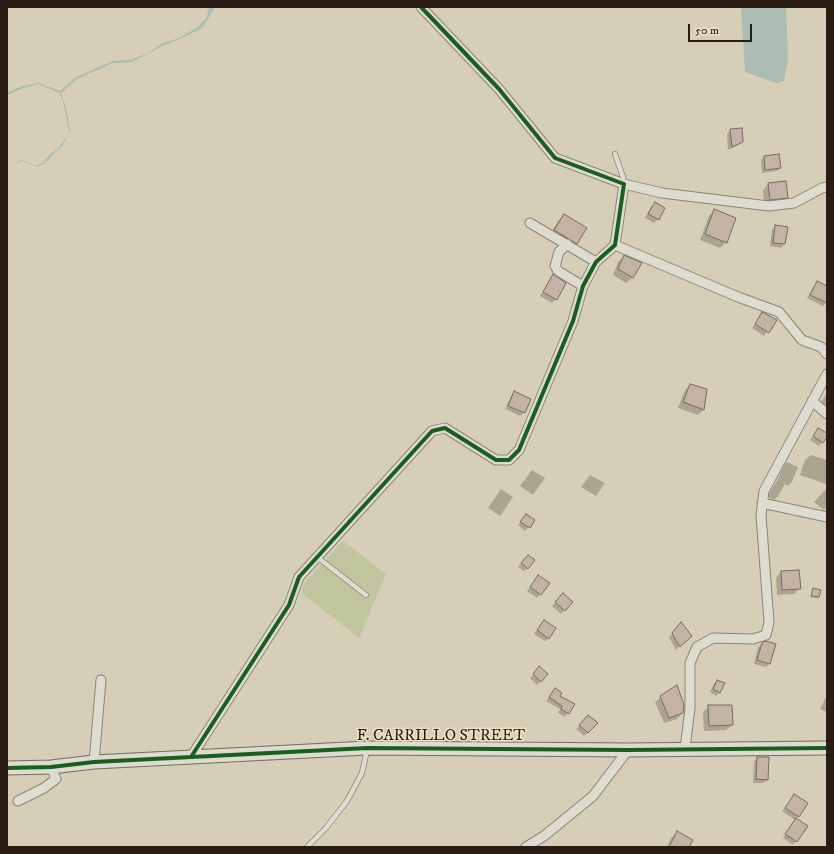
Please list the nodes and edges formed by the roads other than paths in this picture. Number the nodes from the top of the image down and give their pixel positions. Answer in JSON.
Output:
{"nodes":[{"id":1,"x":421,"y":7,"type":"edge"},
{"id":2,"x":615,"y":154,"type":"dead end"},
{"id":3,"x":624,"y":184,"type":"junction"},
{"id":4,"x":827,"y":187,"type":"edge"},
{"id":5,"x":530,"y":223,"type":"dead end"},
{"id":6,"x":567,"y":244,"type":"junction"},
{"id":7,"x":615,"y":245,"type":"junction"},
{"id":8,"x":596,"y":262,"type":"junction"},
{"id":9,"x":583,"y":286,"type":"junction"},
{"id":10,"x":827,"y":354,"type":"edge"},
{"id":11,"x":827,"y":374,"type":"edge"},
{"id":12,"x":812,"y":401,"type":"junction"},
{"id":13,"x":827,"y":414,"type":"edge"},
{"id":14,"x":762,"y":503,"type":"junction"},
{"id":15,"x":827,"y":517,"type":"edge"},
{"id":16,"x":316,"y":556,"type":"junction"},
{"id":17,"x":366,"y":594,"type":"dead end"},
{"id":18,"x":101,"y":680,"type":"dead end"},
{"id":19,"x":367,"y":748,"type":"junction"},
{"id":20,"x":827,"y":748,"type":"edge"},
{"id":21,"x":685,"y":749,"type":"junction"},
{"id":22,"x":628,"y":750,"type":"junction"},
{"id":23,"x":191,"y":757,"type":"junction"},
{"id":24,"x":94,"y":762,"type":"junction"},
{"id":25,"x":51,"y":767,"type":"junction"},
{"id":26,"x":7,"y":768,"type":"edge"},
{"id":27,"x":18,"y":801,"type":"dead end"},
{"id":28,"x":307,"y":847,"type":"edge"},
{"id":29,"x":526,"y":847,"type":"edge"}],
"edges":[{"from":1,"to":3,"type":"street"},
{"from":2,"to":3,"type":"lane"},
{"from":3,"to":4,"type":"street"},
{"from":3,"to":7,"type":"street"},
{"from":5,"to":6,"type":"street"},
{"from":6,"to":8,"type":"street"},
{"from":6,"to":9,"type":"street"},
{"from":7,"to":8,"type":"street"},
{"from":7,"to":10,"type":"street"},
{"from":8,"to":9,"type":"street"},
{"from":9,"to":16,"type":"street"},
{"from":11,"to":12,"type":"street"},
{"from":12,"to":13,"type":"street"},
{"from":12,"to":14,"type":"street"},
{"from":14,"to":15,"type":"street"},
{"from":14,"to":21,"type":"street"},
{"from":16,"to":17,"type":"lane"},
{"from":16,"to":23,"type":"street"},
{"from":18,"to":24,"type":"street"},
{"from":19,"to":22,"type":"street","name":"F. CARRILLO STREET"},
{"from":19,"to":23,"type":"street","name":"F. CARRILLO STREET"},
{"from":19,"to":28,"type":"lane"},
{"from":20,"to":21,"type":"street","name":"F. CARRILLO STREET"},
{"from":21,"to":22,"type":"street","name":"F. CARRILLO STREET"},
{"from":22,"to":29,"type":"street"},
{"from":23,"to":24,"type":"street","name":"F. CARRILLO STREET"},
{"from":24,"to":25,"type":"street","name":"F. CARRILLO STREET"},
{"from":25,"to":26,"type":"street","name":"F. CARRILLO STREET"},
{"from":25,"to":27,"type":"street"}]}
